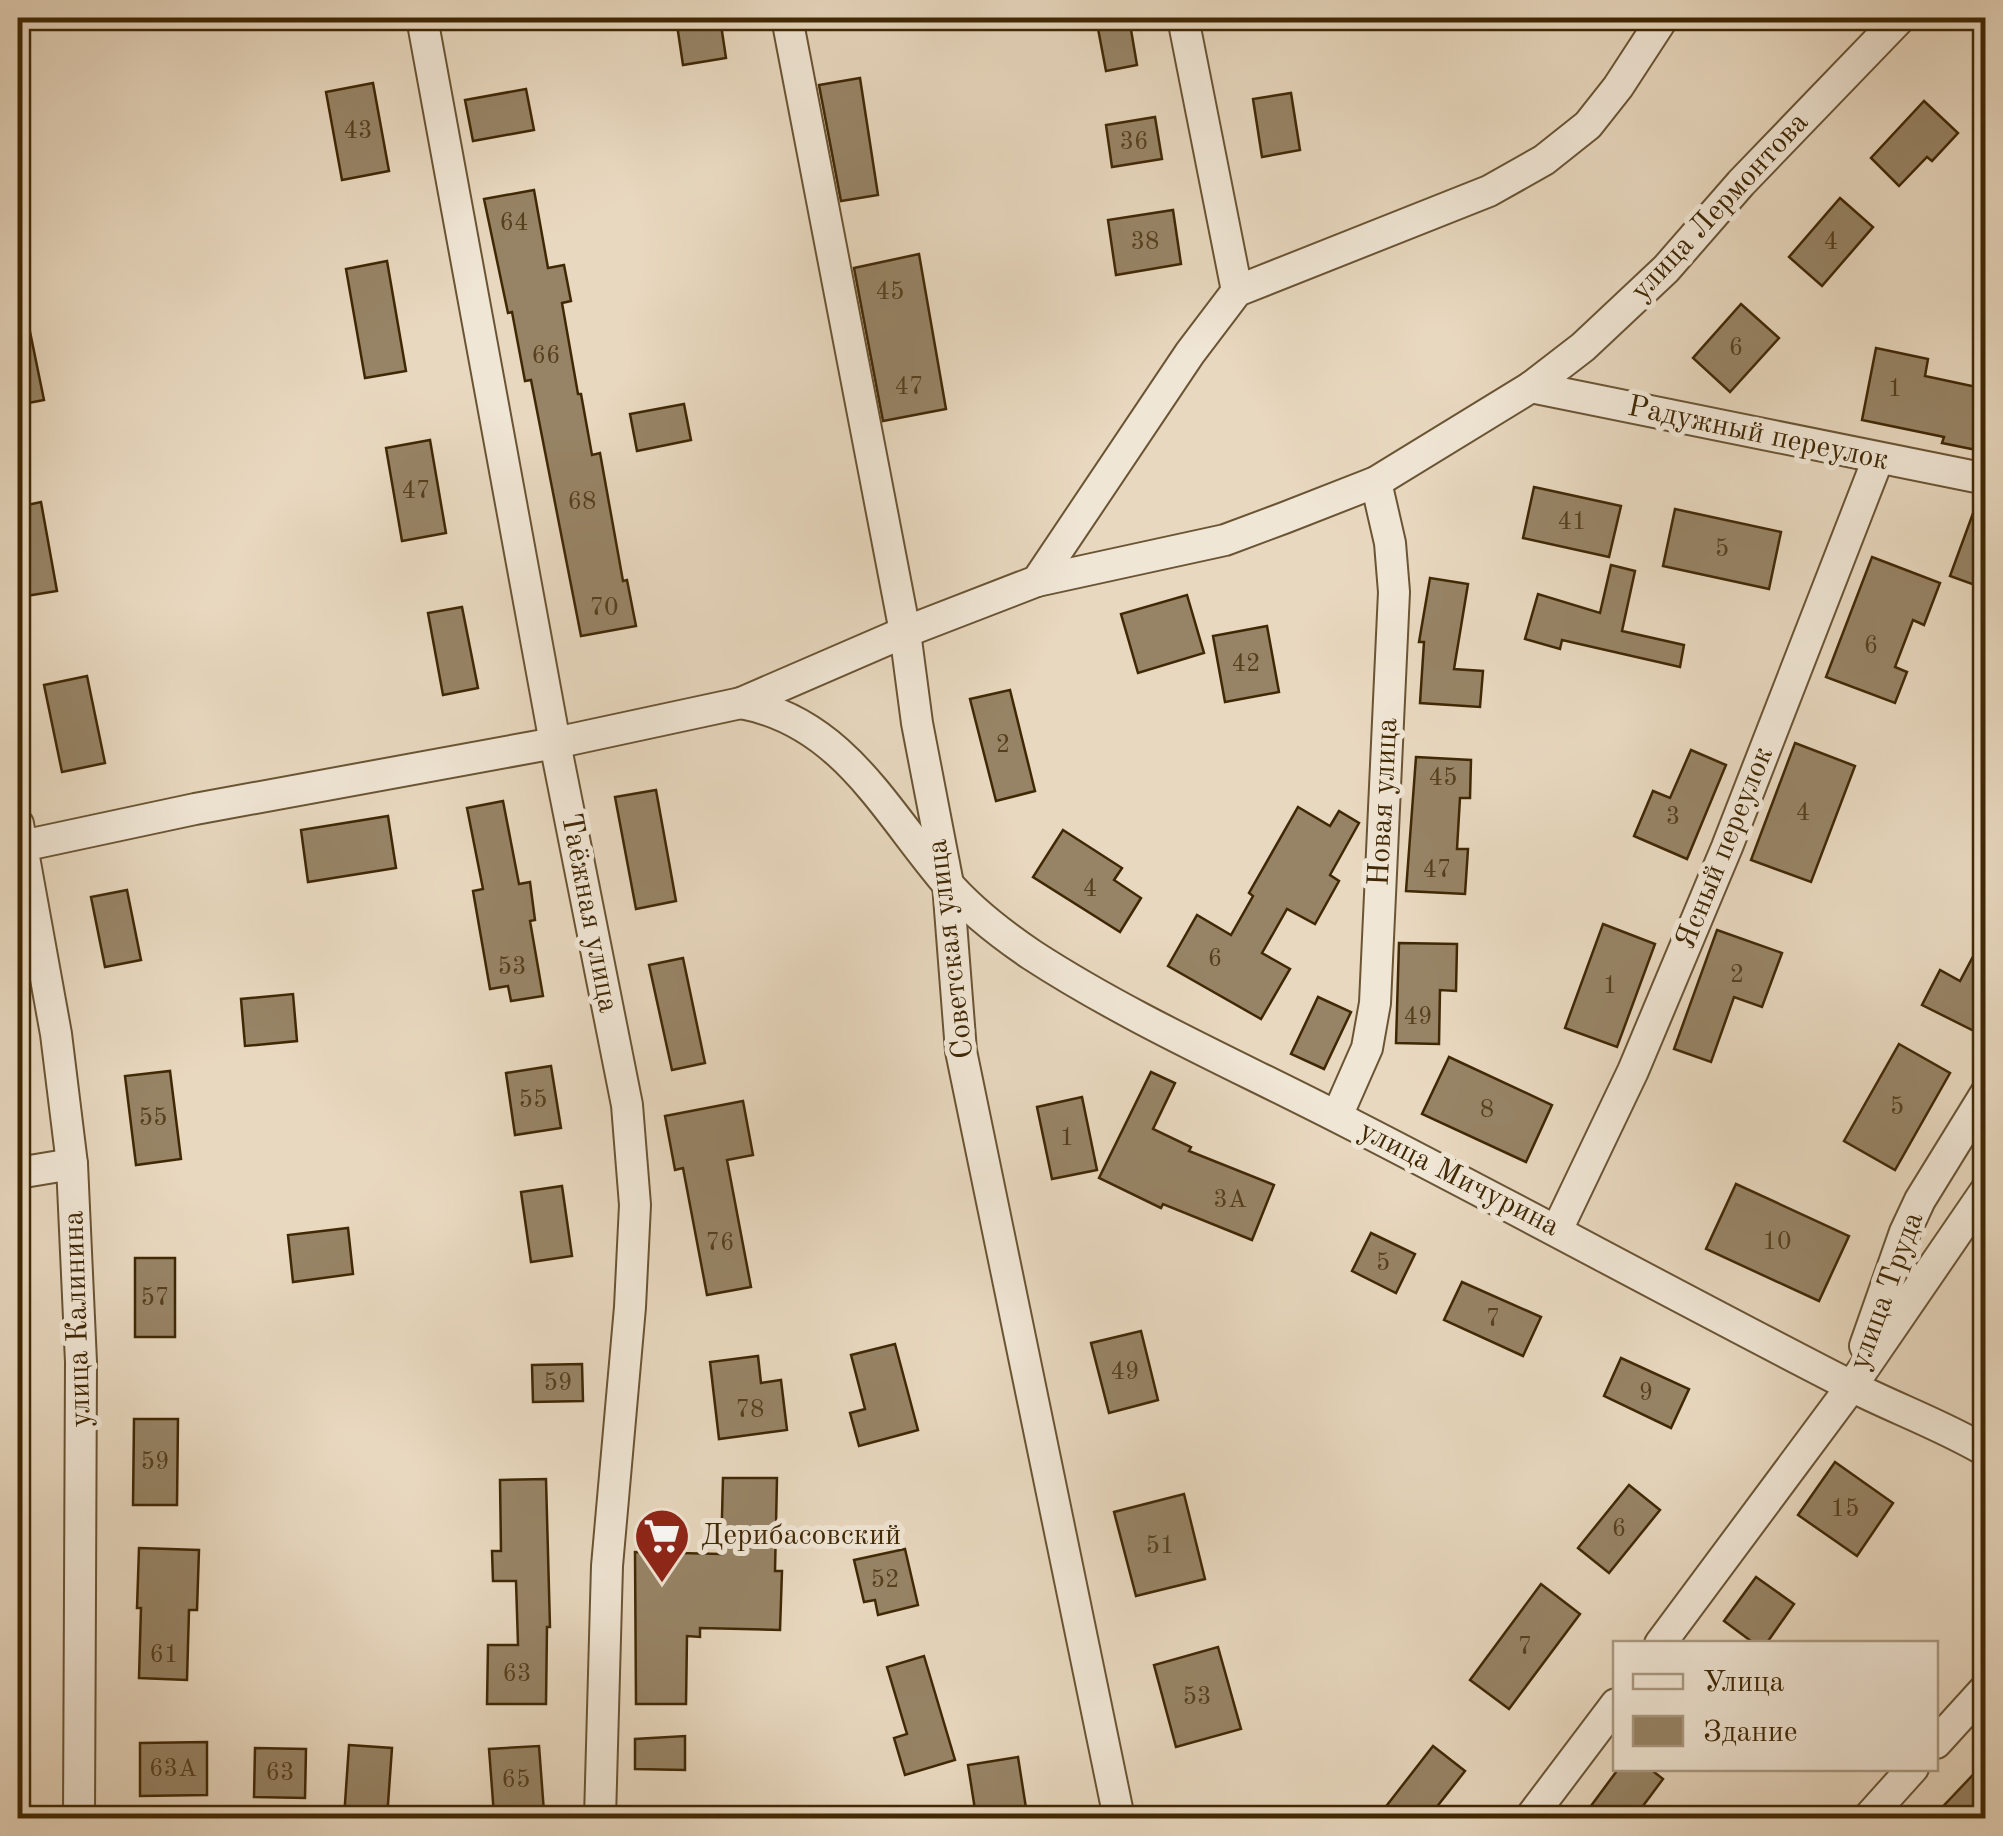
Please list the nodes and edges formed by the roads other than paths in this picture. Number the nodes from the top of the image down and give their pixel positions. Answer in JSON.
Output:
{"nodes":[{"id":1,"x":422,"y":18,"type":"edge"},
{"id":2,"x":787,"y":18,"type":"edge"},
{"id":3,"x":1183,"y":18,"type":"edge"},
{"id":4,"x":1663,"y":18,"type":"edge"},
{"id":5,"x":1900,"y":18,"type":"edge"},
{"id":6,"x":1237,"y":291,"type":"junction"},
{"id":7,"x":1531,"y":387,"type":"junction"},
{"id":8,"x":1878,"y":459,"type":"junction"},
{"id":9,"x":1986,"y":479,"type":"edge"},
{"id":10,"x":1376,"y":482,"type":"junction"},
{"id":11,"x":1037,"y":581,"type":"junction"},
{"id":12,"x":905,"y":632,"type":"junction"},
{"id":13,"x":740,"y":703,"type":"junction"},
{"id":14,"x":556,"y":743,"type":"junction"},
{"id":15,"x":20,"y":835,"type":"edge"},
{"id":16,"x":948,"y":884,"type":"junction"},
{"id":17,"x":1986,"y":1093,"type":"edge"},
{"id":18,"x":1336,"y":1116,"type":"junction"},
{"id":19,"x":72,"y":1164,"type":"junction"},
{"id":20,"x":18,"y":1173,"type":"edge"},
{"id":21,"x":1986,"y":1190,"type":"edge"},
{"id":22,"x":1558,"y":1230,"type":"junction"},
{"id":23,"x":1852,"y":1386,"type":"junction"},
{"id":24,"x":1986,"y":1451,"type":"edge"},
{"id":25,"x":1662,"y":1641,"type":"edge"},
{"id":26,"x":1982,"y":1698,"type":"edge"},
{"id":27,"x":1613,"y":1708,"type":"edge"},
{"id":28,"x":1938,"y":1742,"type":"edge"},
{"id":29,"x":1910,"y":1771,"type":"edge"},
{"id":30,"x":79,"y":1818,"type":"edge"},
{"id":31,"x":600,"y":1818,"type":"edge"},
{"id":32,"x":1119,"y":1818,"type":"edge"},
{"id":33,"x":1530,"y":1818,"type":"edge"},
{"id":34,"x":1868,"y":1818,"type":"edge"}],
"edges":[{"from":1,"to":14,"type":"street","name":"Таёжная улица"},
{"from":2,"to":12,"type":"street","name":"Советская улица"},
{"from":3,"to":6,"type":"street"},
{"from":4,"to":6,"type":"street"},
{"from":5,"to":7,"type":"street","name":"улица Лермонтова"},
{"from":6,"to":11,"type":"street"},
{"from":7,"to":8,"type":"street","name":"Радужный переулок"},
{"from":7,"to":10,"type":"street","name":"улица Лермонтова"},
{"from":8,"to":9,"type":"street","name":"Радужный переулок"},
{"from":8,"to":22,"type":"street","name":"Ясный переулок"},
{"from":10,"to":11,"type":"street","name":"улица Лермонтова"},
{"from":10,"to":18,"type":"street","name":"Новая улица"},
{"from":11,"to":12,"type":"street","name":"улица Лермонтова"},
{"from":12,"to":13,"type":"street","name":"улица Лермонтова"},
{"from":12,"to":16,"type":"street","name":"Советская улица"},
{"from":13,"to":14,"type":"street","name":"улица Лермонтова"},
{"from":13,"to":16,"type":"street","name":"улица Мичурина"},
{"from":14,"to":15,"type":"street","name":"улица Лермонтова"},
{"from":14,"to":31,"type":"street","name":"Таёжная улица"},
{"from":15,"to":19,"type":"street","name":"улица Калинина"},
{"from":16,"to":18,"type":"street","name":"улица Мичурина"},
{"from":16,"to":32,"type":"street","name":"Советская улица"},
{"from":17,"to":23,"type":"street","name":"улица Труда"},
{"from":18,"to":22,"type":"street","name":"улица Мичурина"},
{"from":19,"to":20,"type":"street"},
{"from":19,"to":30,"type":"street","name":"улица Калинина"},
{"from":21,"to":23,"type":"street","name":"улица Труда"},
{"from":22,"to":23,"type":"street","name":"улица Мичурина"},
{"from":23,"to":24,"type":"street","name":"улица Мичурина"},
{"from":23,"to":25,"type":"street","name":"улица Труда"},
{"from":26,"to":28,"type":"street"},
{"from":27,"to":33,"type":"street"},
{"from":29,"to":34,"type":"street"}]}
